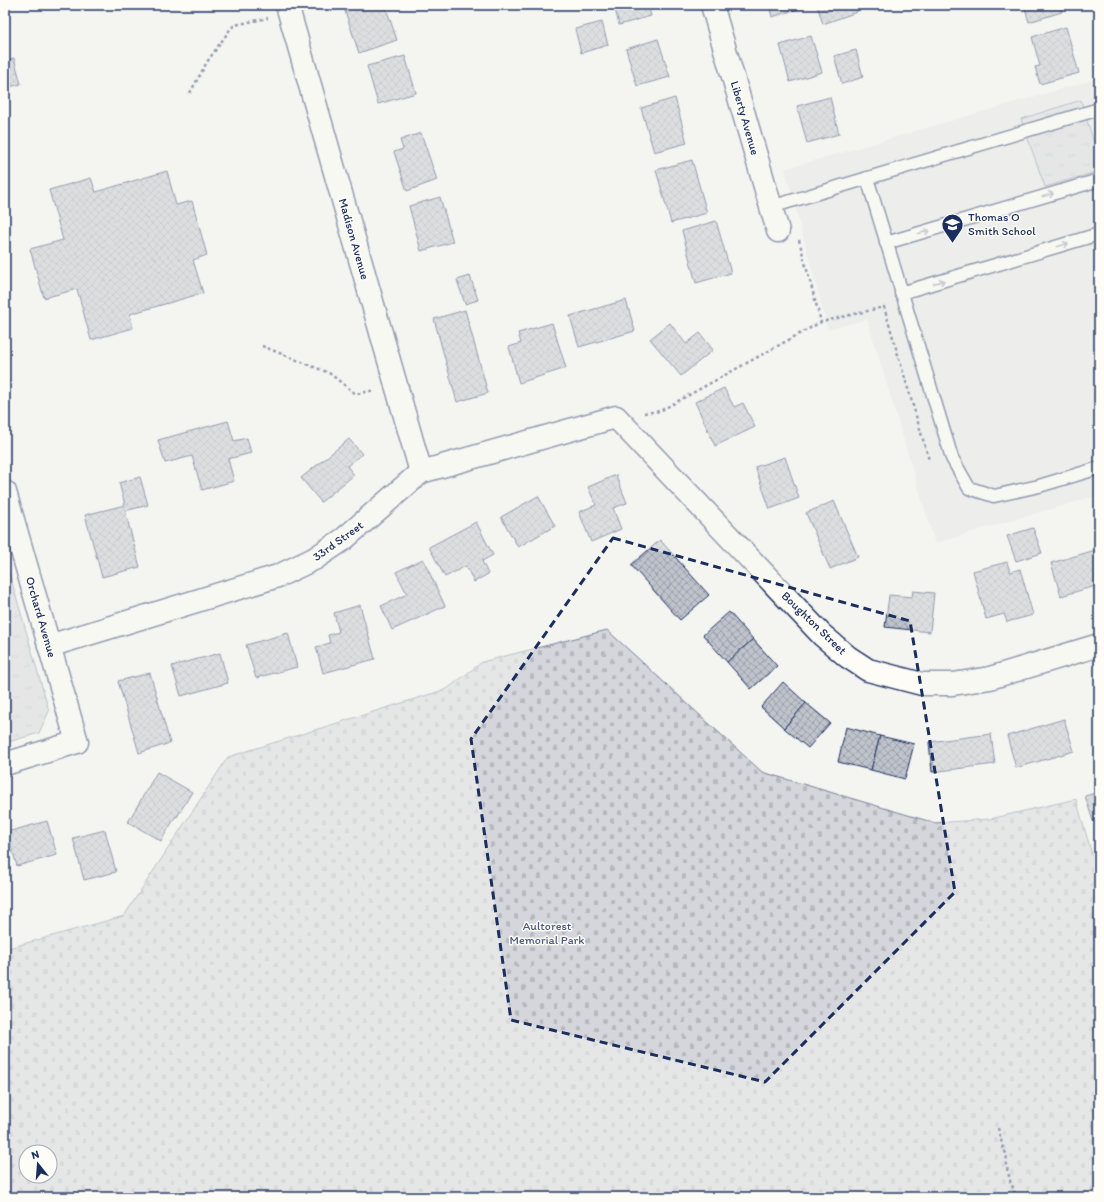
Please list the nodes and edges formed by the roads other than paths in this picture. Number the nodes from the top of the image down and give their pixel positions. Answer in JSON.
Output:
{"nodes":[{"id":1,"x":287,"y":5,"type":"edge"},
{"id":2,"x":712,"y":5,"type":"edge"},
{"id":3,"x":1099,"y":109,"type":"edge"},
{"id":4,"x":867,"y":178,"type":"junction"},
{"id":5,"x":1099,"y":180,"type":"edge"},
{"id":6,"x":771,"y":207,"type":"junction"},
{"id":7,"x":778,"y":231,"type":"road end"},
{"id":8,"x":1099,"y":234,"type":"edge"},
{"id":9,"x":886,"y":243,"type":"junction"},
{"id":10,"x":901,"y":293,"type":"junction"},
{"id":11,"x":616,"y":417,"type":"joint"},
{"id":12,"x":1099,"y":468,"type":"edge"},
{"id":13,"x":421,"y":472,"type":"junction"},
{"id":14,"x":5,"y":492,"type":"edge"},
{"id":15,"x":1099,"y":645,"type":"edge"},
{"id":16,"x":49,"y":646,"type":"junction"},
{"id":17,"x":5,"y":764,"type":"edge"}],
"edges":[{"from":1,"to":13,"type":"street","name":"Madison Avenue"},
{"from":2,"to":6,"type":"street","name":"Liberty Avenue"},
{"from":3,"to":4,"type":"lane"},
{"from":4,"to":6,"type":"lane"},
{"from":4,"to":9,"type":"lane"},
{"from":9,"to":5,"type":"lane","one_way":true},
{"from":6,"to":7,"type":"street","name":"Liberty Avenue"},
{"from":10,"to":8,"type":"lane","one_way":true},
{"from":9,"to":10,"type":"lane"},
{"from":10,"to":12,"type":"lane"},
{"from":11,"to":13,"type":"street","name":"33rd Street"},
{"from":11,"to":15,"type":"street","name":"Boughton Street"},
{"from":13,"to":16,"type":"street","name":"33rd Street"},
{"from":14,"to":16,"type":"street","name":"Orchard Avenue"},
{"from":16,"to":17,"type":"street","name":"Orchard Avenue"}]}
